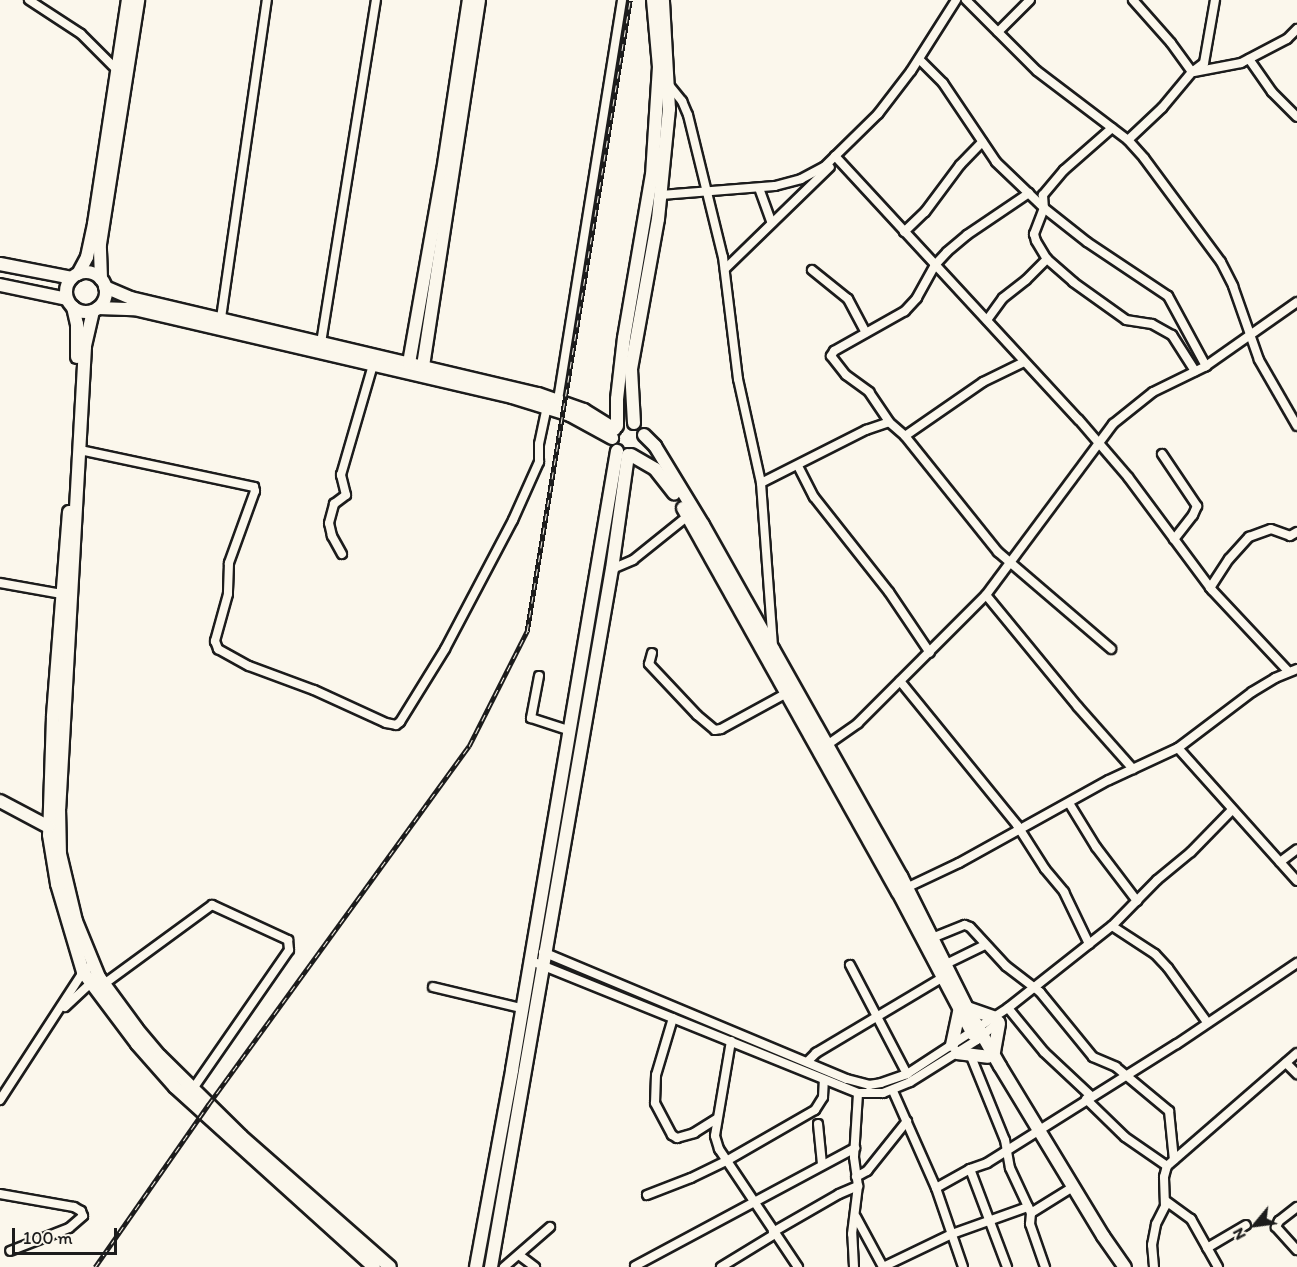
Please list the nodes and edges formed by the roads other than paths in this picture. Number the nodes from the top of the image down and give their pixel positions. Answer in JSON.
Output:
{"nodes":[{"id":1,"x":29,"y":0,"type":"edge"},
{"id":2,"x":128,"y":0,"type":"edge"},
{"id":3,"x":138,"y":0,"type":"edge"},
{"id":4,"x":267,"y":0,"type":"edge"},
{"id":5,"x":376,"y":0,"type":"edge"},
{"id":6,"x":469,"y":0,"type":"edge"},
{"id":7,"x":479,"y":0,"type":"edge"},
{"id":8,"x":622,"y":0,"type":"edge"},
{"id":9,"x":653,"y":0,"type":"edge"},
{"id":10,"x":663,"y":0,"type":"edge"},
{"id":11,"x":956,"y":0,"type":"edge"},
{"id":12,"x":966,"y":0,"type":"edge"},
{"id":13,"x":1030,"y":0,"type":"edge"},
{"id":14,"x":1133,"y":0,"type":"edge"},
{"id":15,"x":1215,"y":0,"type":"edge"},
{"id":16,"x":1297,"y":29,"type":"edge"},
{"id":17,"x":998,"y":32,"type":"junction"},
{"id":18,"x":919,"y":59,"type":"junction"},
{"id":19,"x":1250,"y":59,"type":"junction"},
{"id":20,"x":117,"y":70,"type":"junction"},
{"id":21,"x":1192,"y":72,"type":"junction"},
{"id":22,"x":669,"y":84,"type":"junction"},
{"id":23,"x":1297,"y":117,"type":"edge"},
{"id":24,"x":1112,"y":128,"type":"junction"},
{"id":25,"x":1128,"y":140,"type":"junction"},
{"id":26,"x":982,"y":142,"type":"junction"},
{"id":27,"x":837,"y":158,"type":"junction"},
{"id":28,"x":759,"y":188,"type":"junction"},
{"id":29,"x":709,"y":193,"type":"junction"},
{"id":30,"x":1029,"y":194,"type":"junction"},
{"id":31,"x":661,"y":195,"type":"junction"},
{"id":32,"x":1044,"y":208,"type":"junction"},
{"id":33,"x":772,"y":223,"type":"junction"},
{"id":34,"x":904,"y":232,"type":"junction"},
{"id":35,"x":1047,"y":259,"type":"junction"},
{"id":36,"x":0,"y":264,"type":"edge"},
{"id":37,"x":935,"y":265,"type":"junction"},
{"id":38,"x":725,"y":269,"type":"junction"},
{"id":39,"x":812,"y":270,"type":"dead end"},
{"id":40,"x":75,"y":276,"type":"junction"},
{"id":41,"x":103,"y":283,"type":"junction"},
{"id":42,"x":0,"y":285,"type":"edge"},
{"id":43,"x":1297,"y":302,"type":"edge"},
{"id":44,"x":70,"y":303,"type":"junction"},
{"id":45,"x":96,"y":309,"type":"junction"},
{"id":46,"x":221,"y":318,"type":"junction"},
{"id":47,"x":987,"y":320,"type":"junction"},
{"id":48,"x":866,"y":333,"type":"junction"},
{"id":49,"x":1250,"y":336,"type":"junction"},
{"id":50,"x":321,"y":343,"type":"junction"},
{"id":51,"x":1024,"y":362,"type":"junction"},
{"id":52,"x":409,"y":363,"type":"junction"},
{"id":53,"x":373,"y":365,"type":"junction"},
{"id":54,"x":423,"y":366,"type":"junction"},
{"id":55,"x":1206,"y":366,"type":"junction"},
{"id":56,"x":1195,"y":371,"type":"junction"},
{"id":57,"x":558,"y":400,"type":"junction"},
{"id":58,"x":547,"y":406,"type":"junction"},
{"id":59,"x":889,"y":422,"type":"junction"},
{"id":60,"x":634,"y":423,"type":"junction"},
{"id":61,"x":1297,"y":426,"type":"edge"},
{"id":62,"x":615,"y":431,"type":"junction"},
{"id":63,"x":644,"y":435,"type":"junction"},
{"id":64,"x":905,"y":436,"type":"junction"},
{"id":65,"x":1099,"y":443,"type":"junction"},
{"id":66,"x":80,"y":450,"type":"junction"},
{"id":67,"x":625,"y":453,"type":"junction"},
{"id":68,"x":1162,"y":454,"type":"dead end"},
{"id":69,"x":649,"y":466,"type":"junction"},
{"id":70,"x":798,"y":466,"type":"junction"},
{"id":71,"x":624,"y":474,"type":"junction"},
{"id":72,"x":761,"y":483,"type":"junction"},
{"id":73,"x":688,"y":516,"type":"junction"},
{"id":74,"x":1297,"y":532,"type":"edge"},
{"id":75,"x":1174,"y":539,"type":"junction"},
{"id":76,"x":342,"y":554,"type":"dead end"},
{"id":77,"x":1011,"y":564,"type":"junction"},
{"id":78,"x":612,"y":568,"type":"junction"},
{"id":79,"x":0,"y":583,"type":"edge"},
{"id":80,"x":1210,"y":588,"type":"junction"},
{"id":81,"x":62,"y":594,"type":"junction"},
{"id":82,"x":986,"y":596,"type":"junction"},
{"id":83,"x":774,"y":649,"type":"junction"},
{"id":84,"x":1111,"y":650,"type":"dead end"},
{"id":85,"x":652,"y":653,"type":"dead end"},
{"id":86,"x":930,"y":653,"type":"junction"},
{"id":87,"x":1293,"y":671,"type":"edge"},
{"id":88,"x":539,"y":676,"type":"dead end"},
{"id":89,"x":900,"y":681,"type":"junction"},
{"id":90,"x":787,"y":693,"type":"junction"},
{"id":91,"x":59,"y":718,"type":"junction"},
{"id":92,"x":569,"y":730,"type":"junction"},
{"id":93,"x":58,"y":742,"type":"junction"},
{"id":94,"x":827,"y":745,"type":"junction"},
{"id":95,"x":1178,"y":748,"type":"junction"},
{"id":96,"x":1133,"y":769,"type":"junction"},
{"id":97,"x":0,"y":801,"type":"edge"},
{"id":98,"x":1069,"y":803,"type":"junction"},
{"id":99,"x":1232,"y":810,"type":"junction"},
{"id":100,"x":49,"y":827,"type":"junction"},
{"id":101,"x":1020,"y":831,"type":"junction"},
{"id":102,"x":1297,"y":849,"type":"edge"},
{"id":103,"x":1280,"y":862,"type":"junction"},
{"id":104,"x":1297,"y":881,"type":"edge"},
{"id":105,"x":902,"y":890,"type":"junction"},
{"id":106,"x":1137,"y":902,"type":"junction"},
{"id":107,"x":1112,"y":926,"type":"junction"},
{"id":108,"x":933,"y":938,"type":"junction"},
{"id":109,"x":1089,"y":944,"type":"junction"},
{"id":110,"x":985,"y":945,"type":"junction"},
{"id":111,"x":530,"y":954,"type":"junction"},
{"id":112,"x":545,"y":959,"type":"junction"},
{"id":113,"x":1297,"y":963,"type":"edge"},
{"id":114,"x":945,"y":964,"type":"junction"},
{"id":115,"x":850,"y":965,"type":"dead end"},
{"id":116,"x":88,"y":969,"type":"junction"},
{"id":117,"x":942,"y":978,"type":"junction"},
{"id":118,"x":98,"y":981,"type":"junction"},
{"id":119,"x":433,"y":987,"type":"dead end"},
{"id":120,"x":1031,"y":987,"type":"junction"},
{"id":121,"x":521,"y":1008,"type":"junction"},
{"id":122,"x":1008,"y":1008,"type":"junction"},
{"id":123,"x":963,"y":1009,"type":"junction"},
{"id":124,"x":57,"y":1016,"type":"junction"},
{"id":125,"x":876,"y":1017,"type":"junction"},
{"id":126,"x":673,"y":1018,"type":"junction"},
{"id":127,"x":996,"y":1020,"type":"junction"},
{"id":128,"x":1207,"y":1022,"type":"junction"},
{"id":129,"x":978,"y":1034,"type":"junction"},
{"id":130,"x":731,"y":1041,"type":"junction"},
{"id":131,"x":959,"y":1051,"type":"junction"},
{"id":132,"x":1297,"y":1053,"type":"edge"},
{"id":133,"x":991,"y":1054,"type":"junction"},
{"id":134,"x":807,"y":1062,"type":"junction"},
{"id":135,"x":1286,"y":1063,"type":"junction"},
{"id":136,"x":907,"y":1074,"type":"junction"},
{"id":137,"x":1297,"y":1074,"type":"edge"},
{"id":138,"x":1125,"y":1076,"type":"junction"},
{"id":139,"x":824,"y":1080,"type":"junction"},
{"id":140,"x":192,"y":1090,"type":"junction"},
{"id":141,"x":893,"y":1090,"type":"junction"},
{"id":142,"x":858,"y":1094,"type":"junction"},
{"id":143,"x":1088,"y":1098,"type":"junction"},
{"id":144,"x":0,"y":1100,"type":"edge"},
{"id":145,"x":716,"y":1119,"type":"junction"},
{"id":146,"x":908,"y":1121,"type":"junction"},
{"id":147,"x":818,"y":1124,"type":"dead end"},
{"id":148,"x":1040,"y":1129,"type":"junction"},
{"id":149,"x":855,"y":1148,"type":"junction"},
{"id":150,"x":1006,"y":1150,"type":"junction"},
{"id":151,"x":728,"y":1160,"type":"junction"},
{"id":152,"x":1171,"y":1163,"type":"junction"},
{"id":153,"x":822,"y":1164,"type":"junction"},
{"id":154,"x":970,"y":1169,"type":"junction"},
{"id":155,"x":856,"y":1177,"type":"junction"},
{"id":156,"x":858,"y":1186,"type":"junction"},
{"id":157,"x":1073,"y":1187,"type":"junction"},
{"id":158,"x":936,"y":1188,"type":"junction"},
{"id":159,"x":0,"y":1194,"type":"edge"},
{"id":160,"x":647,"y":1195,"type":"dead end"},
{"id":161,"x":755,"y":1201,"type":"junction"},
{"id":162,"x":1166,"y":1201,"type":"junction"},
{"id":163,"x":1297,"y":1207,"type":"edge"},
{"id":164,"x":1030,"y":1210,"type":"junction"},
{"id":165,"x":856,"y":1217,"type":"junction"},
{"id":166,"x":988,"y":1220,"type":"junction"},
{"id":167,"x":1245,"y":1225,"type":"dead end"},
{"id":168,"x":550,"y":1227,"type":"dead end"},
{"id":169,"x":774,"y":1233,"type":"junction"},
{"id":170,"x":952,"y":1234,"type":"junction"},
{"id":171,"x":1207,"y":1248,"type":"junction"},
{"id":172,"x":1297,"y":1250,"type":"edge"},
{"id":173,"x":10,"y":1251,"type":"dead end"},
{"id":174,"x":519,"y":1255,"type":"junction"},
{"id":175,"x":635,"y":1266,"type":"edge"},
{"id":176,"x":374,"y":1267,"type":"edge"},
{"id":177,"x":390,"y":1267,"type":"edge"},
{"id":178,"x":476,"y":1267,"type":"edge"},
{"id":179,"x":491,"y":1267,"type":"edge"},
{"id":180,"x":504,"y":1267,"type":"edge"},
{"id":181,"x":535,"y":1267,"type":"edge"},
{"id":182,"x":721,"y":1267,"type":"edge"},
{"id":183,"x":797,"y":1267,"type":"edge"},
{"id":184,"x":854,"y":1267,"type":"edge"},
{"id":185,"x":883,"y":1267,"type":"edge"},
{"id":186,"x":963,"y":1267,"type":"edge"},
{"id":187,"x":1007,"y":1267,"type":"edge"},
{"id":188,"x":1045,"y":1267,"type":"edge"},
{"id":189,"x":1125,"y":1267,"type":"edge"},
{"id":190,"x":1154,"y":1267,"type":"edge"},
{"id":191,"x":1218,"y":1267,"type":"edge"}],
"edges":[{"from":1,"to":20,"type":"street"},
{"from":2,"to":20,"type":"street"},
{"from":3,"to":41,"type":"street"},
{"from":4,"to":46,"type":"street"},
{"from":5,"to":50,"type":"street"},
{"from":6,"to":52,"type":"street"},
{"from":7,"to":54,"type":"street"},
{"from":8,"to":57,"type":"street"},
{"from":9,"to":62,"type":"street"},
{"from":10,"to":22,"type":"street"},
{"from":11,"to":18,"type":"street"},
{"from":12,"to":17,"type":"street"},
{"from":13,"to":17,"type":"street"},
{"from":14,"to":21,"type":"street"},
{"from":15,"to":21,"type":"street"},
{"from":16,"to":19,"type":"street"},
{"from":17,"to":24,"type":"street"},
{"from":18,"to":26,"type":"street"},
{"from":18,"to":27,"type":"street"},
{"from":19,"to":21,"type":"street"},
{"from":19,"to":23,"type":"street"},
{"from":20,"to":40,"type":"street"},
{"from":21,"to":25,"type":"street"},
{"from":22,"to":29,"type":"street"},
{"from":22,"to":31,"type":"street"},
{"from":24,"to":25,"type":"street"},
{"from":24,"to":32,"type":"street"},
{"from":25,"to":49,"type":"street"},
{"from":26,"to":30,"type":"street"},
{"from":26,"to":34,"type":"street"},
{"from":27,"to":28,"type":"street"},
{"from":27,"to":33,"type":"street"},
{"from":27,"to":34,"type":"street"},
{"from":28,"to":29,"type":"street"},
{"from":28,"to":33,"type":"street"},
{"from":29,"to":31,"type":"street"},
{"from":29,"to":38,"type":"street"},
{"from":30,"to":32,"type":"street"},
{"from":30,"to":37,"type":"street"},
{"from":31,"to":60,"type":"street"},
{"from":32,"to":35,"type":"street"},
{"from":32,"to":55,"type":"street"},
{"from":33,"to":38,"type":"street"},
{"from":34,"to":37,"type":"street"},
{"from":35,"to":47,"type":"street"},
{"from":35,"to":56,"type":"street"},
{"from":36,"to":40,"type":"street"},
{"from":37,"to":47,"type":"street"},
{"from":37,"to":48,"type":"street"},
{"from":38,"to":72,"type":"street"},
{"from":39,"to":48,"type":"street"},
{"from":40,"to":41,"type":"street"},
{"from":40,"to":44,"type":"street"},
{"from":41,"to":45,"type":"street"},
{"from":41,"to":46,"type":"street"},
{"from":42,"to":44,"type":"street"},
{"from":43,"to":49,"type":"street"},
{"from":44,"to":45,"type":"street"},
{"from":44,"to":81,"type":"street"},
{"from":45,"to":53,"type":"street"},
{"from":45,"to":66,"type":"street"},
{"from":46,"to":50,"type":"street"},
{"from":47,"to":51,"type":"street"},
{"from":48,"to":59,"type":"street"},
{"from":49,"to":55,"type":"street"},
{"from":49,"to":61,"type":"street"},
{"from":50,"to":52,"type":"street"},
{"from":51,"to":64,"type":"street"},
{"from":51,"to":65,"type":"street"},
{"from":52,"to":54,"type":"street"},
{"from":53,"to":58,"type":"street"},
{"from":53,"to":76,"type":"street"},
{"from":54,"to":57,"type":"street"},
{"from":55,"to":56,"type":"street"},
{"from":56,"to":65,"type":"street"},
{"from":57,"to":62,"type":"street"},
{"from":58,"to":62,"type":"street"},
{"from":58,"to":66,"type":"street"},
{"from":59,"to":64,"type":"street"},
{"from":59,"to":70,"type":"street"},
{"from":60,"to":62,"type":"street"},
{"from":60,"to":63,"type":"street"},
{"from":62,"to":67,"type":"street"},
{"from":63,"to":67,"type":"street"},
{"from":63,"to":83,"type":"street"},
{"from":64,"to":77,"type":"street"},
{"from":65,"to":75,"type":"street"},
{"from":65,"to":77,"type":"street"},
{"from":66,"to":91,"type":"street"},
{"from":67,"to":69,"type":"street"},
{"from":67,"to":71,"type":"street"},
{"from":67,"to":92,"type":"street"},
{"from":68,"to":75,"type":"street"},
{"from":69,"to":71,"type":"street"},
{"from":69,"to":73,"type":"street"},
{"from":70,"to":72,"type":"street"},
{"from":70,"to":86,"type":"street"},
{"from":71,"to":78,"type":"street"},
{"from":72,"to":83,"type":"street"},
{"from":73,"to":78,"type":"street"},
{"from":73,"to":90,"type":"street"},
{"from":74,"to":80,"type":"street"},
{"from":75,"to":80,"type":"street"},
{"from":77,"to":82,"type":"street"},
{"from":77,"to":84,"type":"street"},
{"from":78,"to":112,"type":"street"},
{"from":79,"to":81,"type":"street"},
{"from":80,"to":87,"type":"street"},
{"from":81,"to":91,"type":"street"},
{"from":82,"to":86,"type":"street"},
{"from":82,"to":96,"type":"street"},
{"from":83,"to":94,"type":"street"},
{"from":85,"to":90,"type":"street"},
{"from":86,"to":89,"type":"street"},
{"from":87,"to":95,"type":"street"},
{"from":88,"to":92,"type":"street"},
{"from":89,"to":94,"type":"street"},
{"from":89,"to":101,"type":"street"},
{"from":90,"to":105,"type":"street"},
{"from":91,"to":93,"type":"street"},
{"from":92,"to":111,"type":"street"},
{"from":93,"to":100,"type":"street"},
{"from":93,"to":116,"type":"street"},
{"from":94,"to":105,"type":"street"},
{"from":95,"to":96,"type":"street"},
{"from":95,"to":99,"type":"street"},
{"from":96,"to":98,"type":"street"},
{"from":97,"to":100,"type":"street"},
{"from":98,"to":101,"type":"street"},
{"from":98,"to":106,"type":"street"},
{"from":99,"to":103,"type":"street"},
{"from":99,"to":106,"type":"street"},
{"from":100,"to":116,"type":"street"},
{"from":101,"to":105,"type":"street"},
{"from":101,"to":109,"type":"street"},
{"from":102,"to":103,"type":"street"},
{"from":103,"to":104,"type":"street"},
{"from":105,"to":108,"type":"street"},
{"from":105,"to":117,"type":"street"},
{"from":106,"to":107,"type":"street"},
{"from":107,"to":109,"type":"street"},
{"from":107,"to":128,"type":"street"},
{"from":108,"to":110,"type":"street"},
{"from":108,"to":114,"type":"street"},
{"from":109,"to":120,"type":"street"},
{"from":110,"to":114,"type":"street"},
{"from":110,"to":120,"type":"street"},
{"from":111,"to":112,"type":"street"},
{"from":111,"to":121,"type":"street"},
{"from":112,"to":126,"type":"street"},
{"from":112,"to":134,"type":"street"},
{"from":112,"to":179,"type":"street"},
{"from":113,"to":128,"type":"street"},
{"from":114,"to":123,"type":"street"},
{"from":115,"to":125,"type":"street"},
{"from":116,"to":118,"type":"street"},
{"from":116,"to":124,"type":"street"},
{"from":117,"to":123,"type":"street"},
{"from":117,"to":125,"type":"street"},
{"from":118,"to":124,"type":"street"},
{"from":118,"to":140,"type":"street"},
{"from":118,"to":140,"type":"street"},
{"from":118,"to":176,"type":"street"},
{"from":119,"to":121,"type":"street"},
{"from":120,"to":122,"type":"street"},
{"from":120,"to":138,"type":"street"},
{"from":121,"to":178,"type":"street"},
{"from":122,"to":127,"type":"street"},
{"from":122,"to":143,"type":"street"},
{"from":123,"to":127,"type":"street"},
{"from":123,"to":129,"type":"street"},
{"from":123,"to":131,"type":"street"},
{"from":124,"to":144,"type":"street"},
{"from":125,"to":134,"type":"street"},
{"from":125,"to":136,"type":"street"},
{"from":126,"to":130,"type":"street"},
{"from":126,"to":145,"type":"street"},
{"from":127,"to":129,"type":"street"},
{"from":127,"to":133,"type":"street"},
{"from":128,"to":138,"type":"street"},
{"from":129,"to":131,"type":"street"},
{"from":129,"to":133,"type":"street"},
{"from":130,"to":139,"type":"street"},
{"from":130,"to":145,"type":"street"},
{"from":131,"to":133,"type":"street"},
{"from":131,"to":136,"type":"street"},
{"from":131,"to":141,"type":"street"},
{"from":131,"to":150,"type":"street"},
{"from":132,"to":135,"type":"street"},
{"from":133,"to":148,"type":"street"},
{"from":134,"to":136,"type":"street"},
{"from":135,"to":137,"type":"street"},
{"from":135,"to":152,"type":"street"},
{"from":138,"to":143,"type":"street"},
{"from":138,"to":152,"type":"street"},
{"from":139,"to":142,"type":"street"},
{"from":139,"to":151,"type":"street"},
{"from":140,"to":177,"type":"street"},
{"from":141,"to":142,"type":"street"},
{"from":141,"to":146,"type":"street"},
{"from":142,"to":149,"type":"street"},
{"from":143,"to":148,"type":"street"},
{"from":143,"to":152,"type":"street"},
{"from":145,"to":151,"type":"street"},
{"from":146,"to":155,"type":"street"},
{"from":146,"to":158,"type":"street"},
{"from":147,"to":153,"type":"street"},
{"from":148,"to":150,"type":"street"},
{"from":148,"to":157,"type":"street"},
{"from":149,"to":153,"type":"street"},
{"from":149,"to":155,"type":"street"},
{"from":150,"to":154,"type":"street"},
{"from":150,"to":164,"type":"street"},
{"from":151,"to":160,"type":"street"},
{"from":151,"to":161,"type":"street"},
{"from":152,"to":162,"type":"street"},
{"from":153,"to":161,"type":"street"},
{"from":154,"to":158,"type":"street"},
{"from":154,"to":166,"type":"street"},
{"from":155,"to":156,"type":"street"},
{"from":156,"to":165,"type":"street"},
{"from":156,"to":169,"type":"street"},
{"from":157,"to":164,"type":"street"},
{"from":157,"to":189,"type":"street"},
{"from":158,"to":170,"type":"street"},
{"from":159,"to":173,"type":"street"},
{"from":161,"to":169,"type":"street"},
{"from":161,"to":175,"type":"street"},
{"from":162,"to":171,"type":"street"},
{"from":162,"to":190,"type":"street"},
{"from":163,"to":172,"type":"street"},
{"from":164,"to":166,"type":"street"},
{"from":164,"to":188,"type":"street"},
{"from":165,"to":184,"type":"street"},
{"from":165,"to":185,"type":"street"},
{"from":166,"to":170,"type":"street"},
{"from":166,"to":187,"type":"street"},
{"from":167,"to":171,"type":"street"},
{"from":168,"to":174,"type":"street"},
{"from":169,"to":182,"type":"street"},
{"from":169,"to":183,"type":"street"},
{"from":170,"to":185,"type":"street"},
{"from":170,"to":186,"type":"street"},
{"from":171,"to":191,"type":"street"},
{"from":174,"to":180,"type":"street"},
{"from":174,"to":181,"type":"street"}]}
